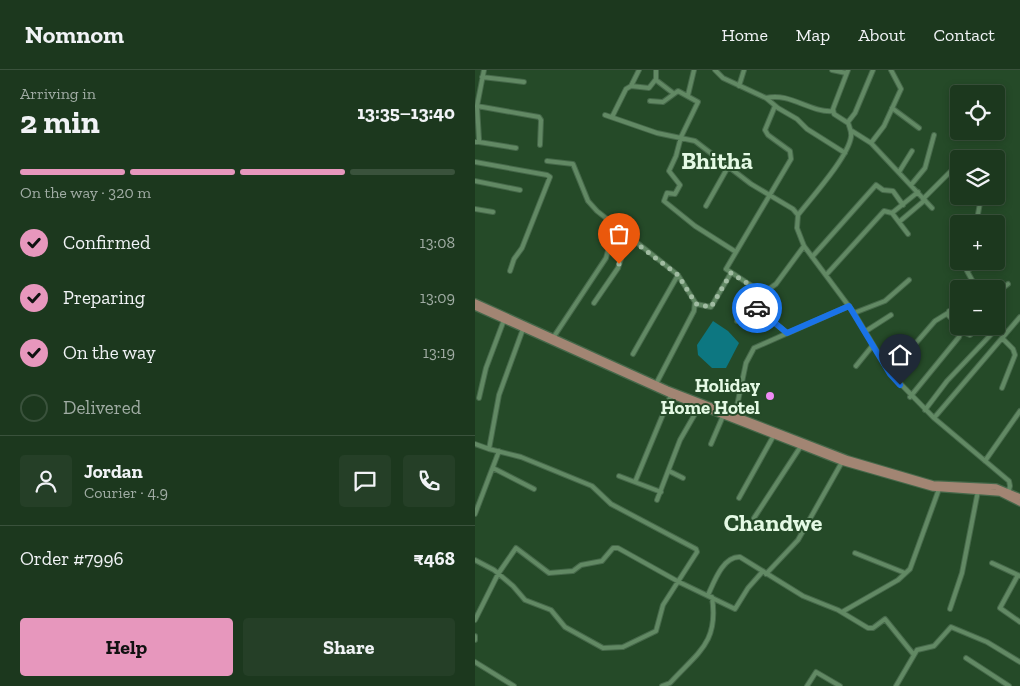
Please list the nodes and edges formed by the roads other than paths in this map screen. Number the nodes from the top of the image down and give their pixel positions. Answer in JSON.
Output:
{"nodes":[{"id":1,"x":484,"y":70,"type":"edge"},
{"id":2,"x":639,"y":70,"type":"edge"},
{"id":3,"x":656,"y":70,"type":"edge"},
{"id":4,"x":694,"y":70,"type":"edge"},
{"id":5,"x":715,"y":70,"type":"edge"},
{"id":6,"x":744,"y":70,"type":"edge"},
{"id":7,"x":832,"y":70,"type":"edge"},
{"id":8,"x":873,"y":70,"type":"edge"},
{"id":9,"x":891,"y":70,"type":"edge"},
{"id":10,"x":847,"y":71,"type":"edge"},
{"id":11,"x":482,"y":77,"type":"junction"},
{"id":12,"x":656,"y":79,"type":"junction"},
{"id":13,"x":524,"y":82,"type":"dead end"},
{"id":14,"x":631,"y":86,"type":"junction"},
{"id":15,"x":739,"y":86,"type":"junction"},
{"id":16,"x":673,"y":93,"type":"junction"},
{"id":17,"x":688,"y":95,"type":"junction"},
{"id":18,"x":766,"y":98,"type":"junction"},
{"id":19,"x":650,"y":101,"type":"dead end"},
{"id":20,"x":477,"y":106,"type":"junction"},
{"id":21,"x":775,"y":106,"type":"junction"},
{"id":22,"x":892,"y":108,"type":"junction"},
{"id":23,"x":833,"y":112,"type":"junction"},
{"id":24,"x":605,"y":115,"type":"dead end"},
{"id":25,"x":611,"y":117,"type":"junction"},
{"id":26,"x":848,"y":124,"type":"junction"},
{"id":27,"x":919,"y":128,"type":"dead end"},
{"id":28,"x":852,"y":130,"type":"junction"},
{"id":29,"x":934,"y":134,"type":"dead end"},
{"id":30,"x":681,"y":138,"type":"junction"},
{"id":31,"x":477,"y":142,"type":"edge"},
{"id":32,"x":871,"y":143,"type":"junction"},
{"id":33,"x":540,"y":145,"type":"dead end"},
{"id":34,"x":516,"y":148,"type":"dead end"},
{"id":35,"x":912,"y":151,"type":"dead end"},
{"id":36,"x":845,"y":153,"type":"junction"},
{"id":37,"x":547,"y":160,"type":"dead end"},
{"id":38,"x":475,"y":162,"type":"edge"},
{"id":39,"x":728,"y":167,"type":"junction"},
{"id":40,"x":899,"y":172,"type":"junction"},
{"id":41,"x":950,"y":172,"type":"dead end"},
{"id":42,"x":475,"y":181,"type":"edge"},
{"id":43,"x":911,"y":185,"type":"junction"},
{"id":44,"x":519,"y":190,"type":"dead end"},
{"id":45,"x":918,"y":192,"type":"junction"},
{"id":46,"x":770,"y":196,"type":"junction"},
{"id":47,"x":924,"y":199,"type":"junction"},
{"id":48,"x":903,"y":205,"type":"junction"},
{"id":49,"x":706,"y":206,"type":"dead end"},
{"id":50,"x":932,"y":208,"type":"dead end"},
{"id":51,"x":475,"y":209,"type":"edge"},
{"id":52,"x":493,"y":212,"type":"dead end"},
{"id":53,"x":892,"y":213,"type":"junction"},
{"id":54,"x":798,"y":215,"type":"junction"},
{"id":55,"x":899,"y":222,"type":"junction"},
{"id":56,"x":615,"y":226,"type":"junction"},
{"id":57,"x":908,"y":234,"type":"dead end"},
{"id":58,"x":628,"y":237,"type":"junction"},
{"id":59,"x":804,"y":246,"type":"junction"},
{"id":60,"x":736,"y":252,"type":"junction"},
{"id":61,"x":812,"y":257,"type":"junction"},
{"id":62,"x":510,"y":271,"type":"dead end"},
{"id":63,"x":731,"y":273,"type":"junction"},
{"id":64,"x":678,"y":275,"type":"junction"},
{"id":65,"x":826,"y":275,"type":"junction"},
{"id":66,"x":909,"y":280,"type":"dead end"},
{"id":67,"x":1008,"y":284,"type":"dead end"},
{"id":68,"x":1005,"y":286,"type":"edge"},
{"id":69,"x":758,"y":290,"type":"junction"},
{"id":70,"x":475,"y":302,"type":"edge"},
{"id":71,"x":594,"y":302,"type":"dead end"},
{"id":72,"x":749,"y":302,"type":"junction"},
{"id":73,"x":696,"y":304,"type":"junction"},
{"id":74,"x":849,"y":306,"type":"junction"},
{"id":75,"x":475,"y":307,"type":"edge"},
{"id":76,"x":493,"y":312,"type":"junction"},
{"id":77,"x":854,"y":313,"type":"junction"},
{"id":78,"x":948,"y":313,"type":"joint"},
{"id":79,"x":891,"y":315,"type":"dead end"},
{"id":80,"x":950,"y":316,"type":"edge"},
{"id":81,"x":1020,"y":317,"type":"edge"},
{"id":82,"x":504,"y":320,"type":"junction"},
{"id":83,"x":737,"y":321,"type":"dead end"},
{"id":84,"x":523,"y":329,"type":"junction"},
{"id":85,"x":866,"y":331,"type":"junction"},
{"id":86,"x":787,"y":333,"type":"junction"},
{"id":87,"x":959,"y":335,"type":"edge"},
{"id":88,"x":991,"y":335,"type":"edge"},
{"id":89,"x":553,"y":338,"type":"junction"},
{"id":90,"x":1002,"y":338,"type":"junction"},
{"id":91,"x":873,"y":344,"type":"junction"},
{"id":92,"x":633,"y":354,"type":"dead end"},
{"id":93,"x":856,"y":366,"type":"dead end"},
{"id":94,"x":890,"y":374,"type":"junction"},
{"id":95,"x":656,"y":384,"type":"junction"},
{"id":96,"x":1002,"y":388,"type":"dead end"},
{"id":97,"x":671,"y":395,"type":"junction"},
{"id":98,"x":910,"y":396,"type":"junction"},
{"id":99,"x":479,"y":398,"type":"dead end"},
{"id":100,"x":699,"y":407,"type":"junction"},
{"id":101,"x":925,"y":410,"type":"junction"},
{"id":102,"x":1020,"y":411,"type":"edge"},
{"id":103,"x":735,"y":415,"type":"junction"},
{"id":104,"x":723,"y":416,"type":"junction"},
{"id":105,"x":934,"y":418,"type":"junction"},
{"id":106,"x":762,"y":428,"type":"junction"},
{"id":107,"x":774,"y":435,"type":"junction"},
{"id":108,"x":475,"y":444,"type":"edge"},
{"id":109,"x":711,"y":444,"type":"dead end"},
{"id":110,"x":801,"y":446,"type":"junction"},
{"id":111,"x":489,"y":449,"type":"junction"},
{"id":112,"x":499,"y":451,"type":"junction"},
{"id":113,"x":843,"y":460,"type":"junction"},
{"id":114,"x":985,"y":462,"type":"junction"},
{"id":115,"x":493,"y":468,"type":"junction"},
{"id":116,"x":669,"y":471,"type":"junction"},
{"id":117,"x":619,"y":476,"type":"dead end"},
{"id":118,"x":683,"y":478,"type":"dead end"},
{"id":119,"x":635,"y":482,"type":"junction"},
{"id":120,"x":534,"y":489,"type":"dead end"},
{"id":121,"x":939,"y":489,"type":"junction"},
{"id":122,"x":978,"y":491,"type":"junction"},
{"id":123,"x":661,"y":492,"type":"junction"},
{"id":124,"x":1008,"y":493,"type":"junction"},
{"id":125,"x":1020,"y":496,"type":"edge"},
{"id":126,"x":739,"y":498,"type":"dead end"},
{"id":127,"x":657,"y":500,"type":"dead end"},
{"id":128,"x":1020,"y":503,"type":"edge"},
{"id":129,"x":475,"y":514,"type":"edge"},
{"id":130,"x":754,"y":518,"type":"dead end"},
{"id":131,"x":855,"y":553,"type":"dead end"},
{"id":132,"x":475,"y":560,"type":"edge"},
{"id":133,"x":992,"y":563,"type":"dead end"},
{"id":134,"x":764,"y":573,"type":"junction"},
{"id":135,"x":498,"y":574,"type":"junction"},
{"id":136,"x":905,"y":574,"type":"junction"},
{"id":137,"x":1019,"y":576,"type":"edge"},
{"id":138,"x":679,"y":582,"type":"junction"},
{"id":139,"x":710,"y":596,"type":"junction"},
{"id":140,"x":950,"y":609,"type":"dead end"},
{"id":141,"x":842,"y":612,"type":"junction"},
{"id":142,"x":475,"y":620,"type":"edge"},
{"id":143,"x":1020,"y":622,"type":"edge"},
{"id":144,"x":914,"y":655,"type":"junction"},
{"id":145,"x":966,"y":658,"type":"dead end"},
{"id":146,"x":475,"y":662,"type":"edge"},
{"id":147,"x":1020,"y":662,"type":"edge"},
{"id":148,"x":514,"y":686,"type":"edge"},
{"id":149,"x":662,"y":686,"type":"edge"},
{"id":150,"x":807,"y":686,"type":"edge"},
{"id":151,"x":840,"y":686,"type":"edge"},
{"id":152,"x":896,"y":686,"type":"edge"},
{"id":153,"x":1009,"y":686,"type":"edge"}],
"edges":[{"from":1,"to":11,"type":"street"},
{"from":2,"to":14,"type":"street"},
{"from":3,"to":12,"type":"street"},
{"from":4,"to":17,"type":"street"},
{"from":5,"to":15,"type":"street"},
{"from":6,"to":15,"type":"street"},
{"from":7,"to":10,"type":"street"},
{"from":8,"to":26,"type":"street"},
{"from":9,"to":22,"type":"street"},
{"from":10,"to":23,"type":"street"},
{"from":11,"to":13,"type":"street"},
{"from":11,"to":20,"type":"street"},
{"from":12,"to":14,"type":"street"},
{"from":12,"to":16,"type":"street"},
{"from":14,"to":25,"type":"street"},
{"from":15,"to":18,"type":"street"},
{"from":16,"to":17,"type":"street"},
{"from":16,"to":19,"type":"street"},
{"from":17,"to":30,"type":"street"},
{"from":18,"to":21,"type":"street"},
{"from":18,"to":23,"type":"street"},
{"from":20,"to":31,"type":"street"},
{"from":20,"to":33,"type":"street"},
{"from":21,"to":36,"type":"street"},
{"from":21,"to":46,"type":"street"},
{"from":22,"to":27,"type":"street"},
{"from":22,"to":32,"type":"street"},
{"from":23,"to":26,"type":"street"},
{"from":24,"to":25,"type":"street"},
{"from":25,"to":30,"type":"street"},
{"from":26,"to":28,"type":"street"},
{"from":28,"to":32,"type":"street"},
{"from":28,"to":36,"type":"street"},
{"from":29,"to":43,"type":"street"},
{"from":30,"to":39,"type":"street"},
{"from":30,"to":60,"type":"street"},
{"from":31,"to":34,"type":"street"},
{"from":32,"to":40,"type":"street"},
{"from":35,"to":40,"type":"street"},
{"from":36,"to":54,"type":"street"},
{"from":37,"to":56,"type":"street"},
{"from":38,"to":62,"type":"street"},
{"from":39,"to":46,"type":"street"},
{"from":39,"to":49,"type":"street"},
{"from":40,"to":43,"type":"street"},
{"from":41,"to":47,"type":"street"},
{"from":42,"to":44,"type":"street"},
{"from":43,"to":45,"type":"street"},
{"from":45,"to":47,"type":"street"},
{"from":45,"to":48,"type":"street"},
{"from":46,"to":54,"type":"street"},
{"from":46,"to":60,"type":"street"},
{"from":47,"to":50,"type":"street"},
{"from":47,"to":55,"type":"street"},
{"from":48,"to":53,"type":"street"},
{"from":48,"to":61,"type":"street"},
{"from":51,"to":52,"type":"street"},
{"from":53,"to":55,"type":"street"},
{"from":53,"to":65,"type":"street"},
{"from":54,"to":59,"type":"street"},
{"from":55,"to":57,"type":"street"},
{"from":56,"to":58,"type":"street"},
{"from":56,"to":89,"type":"street"},
{"from":58,"to":64,"type":"street"},
{"from":58,"to":71,"type":"street"},
{"from":59,"to":61,"type":"street"},
{"from":59,"to":69,"type":"street"},
{"from":60,"to":63,"type":"street"},
{"from":61,"to":65,"type":"street"},
{"from":63,"to":69,"type":"street"},
{"from":63,"to":73,"type":"street"},
{"from":64,"to":73,"type":"street"},
{"from":64,"to":92,"type":"street"},
{"from":65,"to":74,"type":"street"},
{"from":66,"to":77,"type":"street"},
{"from":67,"to":68,"type":"street"},
{"from":69,"to":72,"type":"street"},
{"from":70,"to":76,"type":"main road"},
{"from":72,"to":83,"type":"street"},
{"from":72,"to":86,"type":"street"},
{"from":73,"to":95,"type":"street"},
{"from":74,"to":77,"type":"street"},
{"from":74,"to":86,"type":"street"},
{"from":75,"to":76,"type":"main road"},
{"from":76,"to":82,"type":"main road"},
{"from":76,"to":89,"type":"main road"},
{"from":77,"to":85,"type":"street"},
{"from":78,"to":80,"type":"street"},
{"from":78,"to":94,"type":"street"},
{"from":79,"to":85,"type":"street"},
{"from":81,"to":90,"type":"street"},
{"from":82,"to":84,"type":"main road"},
{"from":82,"to":99,"type":"street"},
{"from":84,"to":97,"type":"main road"},
{"from":84,"to":111,"type":"street"},
{"from":85,"to":91,"type":"street"},
{"from":86,"to":103,"type":"street"},
{"from":87,"to":98,"type":"street"},
{"from":88,"to":101,"type":"street"},
{"from":89,"to":95,"type":"main road"},
{"from":90,"to":96,"type":"street"},
{"from":90,"to":105,"type":"street"},
{"from":91,"to":93,"type":"street"},
{"from":91,"to":94,"type":"street"},
{"from":94,"to":98,"type":"street"},
{"from":95,"to":103,"type":"main road"},
{"from":97,"to":100,"type":"main road"},
{"from":97,"to":119,"type":"street"},
{"from":98,"to":101,"type":"street"},
{"from":100,"to":104,"type":"main road"},
{"from":100,"to":116,"type":"street"},
{"from":101,"to":105,"type":"street"},
{"from":102,"to":114,"type":"street"},
{"from":103,"to":106,"type":"main road"},
{"from":104,"to":106,"type":"main road"},
{"from":104,"to":109,"type":"street"},
{"from":105,"to":114,"type":"street"},
{"from":106,"to":107,"type":"main road"},
{"from":106,"to":113,"type":"main road"},
{"from":107,"to":110,"type":"main road"},
{"from":107,"to":126,"type":"street"},
{"from":108,"to":111,"type":"street"},
{"from":110,"to":113,"type":"main road"},
{"from":110,"to":130,"type":"street"},
{"from":111,"to":112,"type":"street"},
{"from":112,"to":115,"type":"street"},
{"from":112,"to":138,"type":"street"},
{"from":113,"to":121,"type":"main road"},
{"from":113,"to":124,"type":"main road"},
{"from":113,"to":134,"type":"street"},
{"from":114,"to":124,"type":"street"},
{"from":115,"to":120,"type":"street"},
{"from":115,"to":129,"type":"street"},
{"from":116,"to":118,"type":"street"},
{"from":116,"to":123,"type":"street"},
{"from":117,"to":119,"type":"street"},
{"from":119,"to":123,"type":"street"},
{"from":121,"to":122,"type":"main road"},
{"from":121,"to":136,"type":"street"},
{"from":122,"to":124,"type":"main road"},
{"from":122,"to":140,"type":"street"},
{"from":123,"to":127,"type":"street"},
{"from":124,"to":125,"type":"main road"},
{"from":124,"to":128,"type":"main road"},
{"from":131,"to":136,"type":"street"},
{"from":132,"to":135,"type":"street"},
{"from":133,"to":137,"type":"street"},
{"from":134,"to":139,"type":"street"},
{"from":134,"to":139,"type":"street"},
{"from":134,"to":141,"type":"street"},
{"from":135,"to":138,"type":"street"},
{"from":135,"to":138,"type":"street"},
{"from":135,"to":142,"type":"street"},
{"from":136,"to":141,"type":"street"},
{"from":137,"to":143,"type":"street"},
{"from":138,"to":139,"type":"street"},
{"from":139,"to":149,"type":"street"},
{"from":141,"to":144,"type":"street"},
{"from":144,"to":147,"type":"street"},
{"from":144,"to":152,"type":"street"},
{"from":145,"to":153,"type":"street"},
{"from":146,"to":148,"type":"street"},
{"from":150,"to":151,"type":"street"}]}
